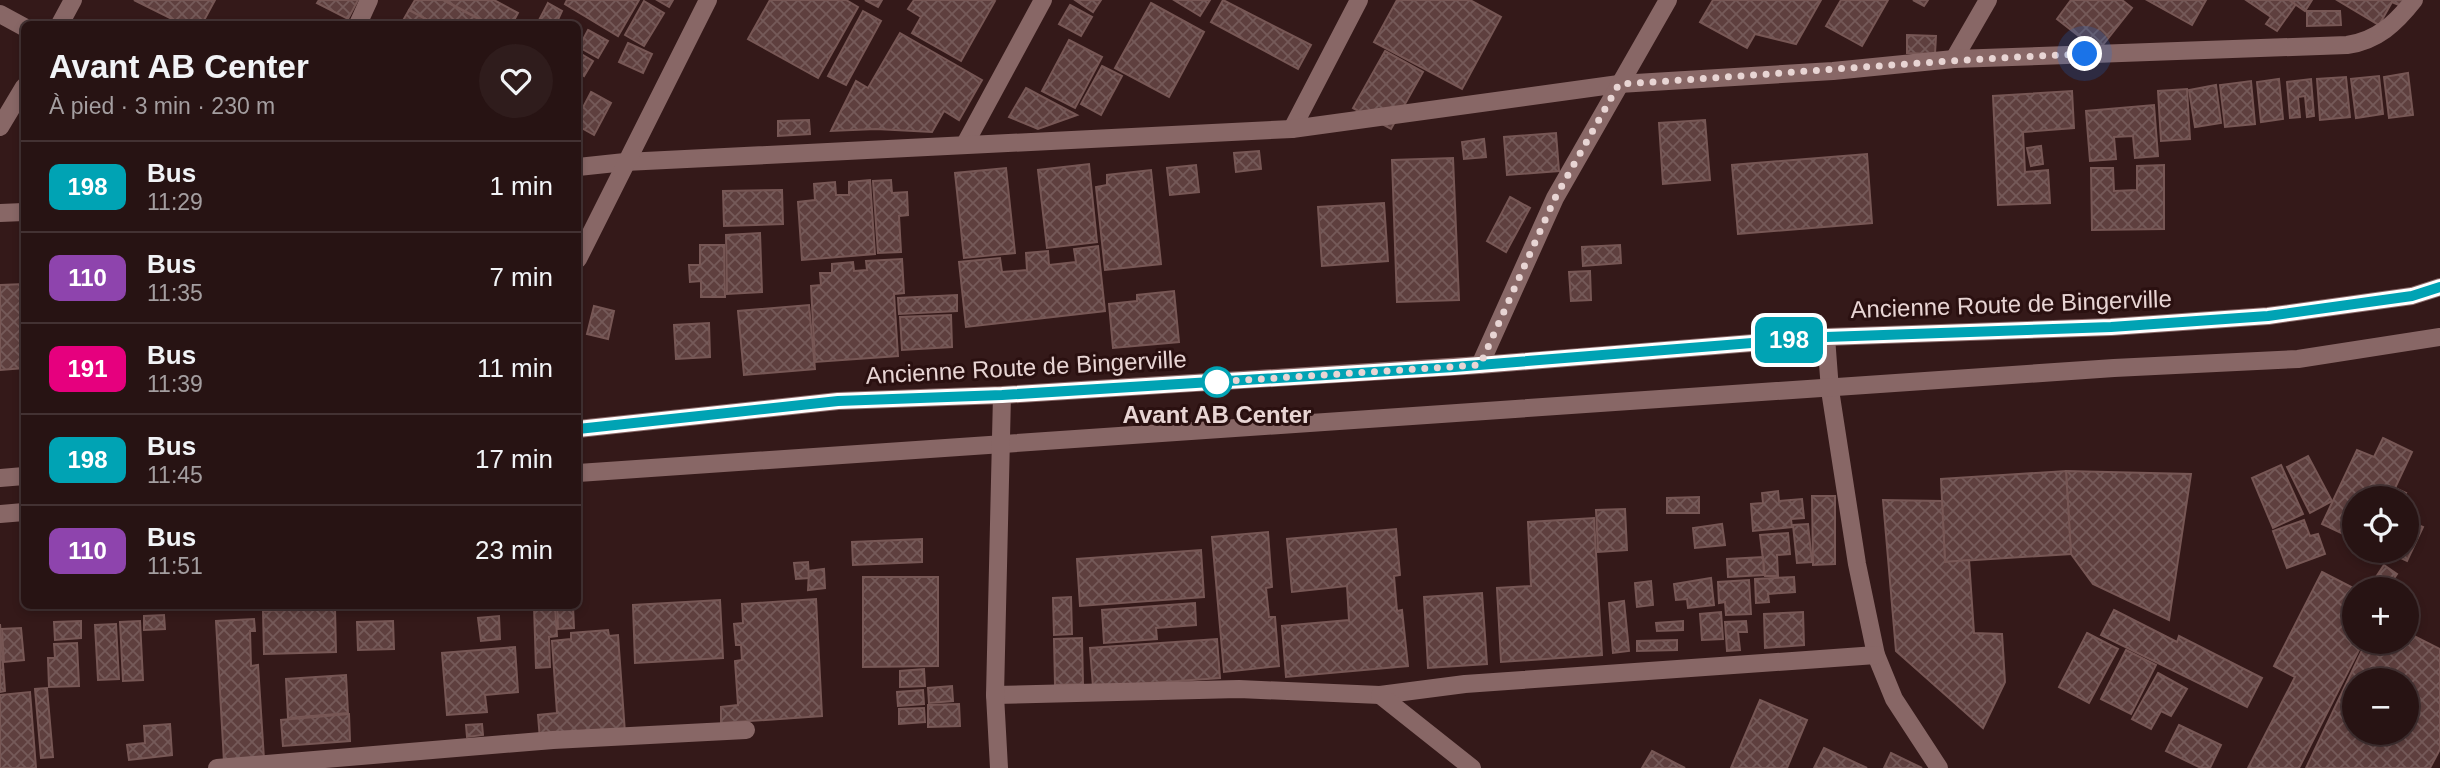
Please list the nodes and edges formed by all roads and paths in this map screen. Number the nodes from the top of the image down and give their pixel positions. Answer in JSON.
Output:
{"nodes":[{"id":1,"x":73,"y":0,"type":"edge"},
{"id":2,"x":369,"y":0,"type":"edge"},
{"id":3,"x":708,"y":0,"type":"edge"},
{"id":4,"x":1043,"y":0,"type":"edge"},
{"id":5,"x":1359,"y":0,"type":"edge"},
{"id":6,"x":1668,"y":0,"type":"edge"},
{"id":7,"x":1988,"y":0,"type":"edge"},
{"id":8,"x":2414,"y":0,"type":"edge"},
{"id":9,"x":0,"y":14,"type":"edge"},
{"id":10,"x":62,"y":21,"type":"edge"},
{"id":11,"x":359,"y":21,"type":"edge"},
{"id":12,"x":21,"y":25,"type":"edge"},
{"id":13,"x":1954,"y":59,"type":"junction"},
{"id":14,"x":1619,"y":84,"type":"junction"},
{"id":15,"x":21,"y":91,"type":"edge"},
{"id":16,"x":0,"y":127,"type":"edge"},
{"id":17,"x":1292,"y":129,"type":"junction"},
{"id":18,"x":965,"y":144,"type":"junction"},
{"id":19,"x":625,"y":162,"type":"junction"},
{"id":20,"x":581,"y":167,"type":"edge"},
{"id":21,"x":21,"y":212,"type":"edge"},
{"id":22,"x":0,"y":213,"type":"edge"},
{"id":23,"x":581,"y":253,"type":"edge"},
{"id":24,"x":2440,"y":287,"type":"edge"},
{"id":25,"x":1826,"y":337,"type":"junction"},
{"id":26,"x":2440,"y":337,"type":"edge"},
{"id":27,"x":1480,"y":365,"type":"junction"},
{"id":28,"x":1830,"y":390,"type":"junction"},
{"id":29,"x":1002,"y":395,"type":"junction"},
{"id":30,"x":581,"y":429,"type":"edge"},
{"id":31,"x":1000,"y":442,"type":"junction"},
{"id":32,"x":581,"y":472,"type":"edge"},
{"id":33,"x":21,"y":476,"type":"edge"},
{"id":34,"x":0,"y":478,"type":"edge"},
{"id":35,"x":21,"y":512,"type":"edge"},
{"id":36,"x":0,"y":514,"type":"edge"},
{"id":37,"x":1877,"y":655,"type":"junction"},
{"id":38,"x":995,"y":695,"type":"junction"},
{"id":39,"x":1380,"y":695,"type":"junction"},
{"id":40,"x":746,"y":730,"type":"dead end"},
{"id":41,"x":217,"y":768,"type":"edge"},
{"id":42,"x":999,"y":768,"type":"edge"},
{"id":43,"x":1472,"y":768,"type":"edge"},
{"id":44,"x":1939,"y":768,"type":"edge"}],
"edges":[{"from":1,"to":10,"type":"street"},
{"from":2,"to":11,"type":"street"},
{"from":3,"to":19,"type":"street"},
{"from":4,"to":18,"type":"street"},
{"from":5,"to":17,"type":"street"},
{"from":6,"to":14,"type":"street"},
{"from":7,"to":13,"type":"street"},
{"from":8,"to":13,"type":"street"},
{"from":9,"to":12,"type":"street"},
{"from":13,"to":14,"type":"street"},
{"from":14,"to":17,"type":"street"},
{"from":14,"to":27,"type":"street"},
{"from":15,"to":16,"type":"street"},
{"from":17,"to":18,"type":"street"},
{"from":18,"to":19,"type":"street"},
{"from":19,"to":20,"type":"street"},
{"from":19,"to":23,"type":"street"},
{"from":21,"to":22,"type":"street"},
{"from":24,"to":25,"type":"street","name":"Ancienne Route de Bingerville"},
{"from":25,"to":27,"type":"street","name":"Ancienne Route de Bingerville"},
{"from":25,"to":28,"type":"street"},
{"from":26,"to":28,"type":"street"},
{"from":27,"to":29,"type":"street","name":"Ancienne Route de Bingerville"},
{"from":28,"to":31,"type":"street"},
{"from":28,"to":37,"type":"street"},
{"from":29,"to":30,"type":"street","name":"Ancienne Route de Bingerville"},
{"from":29,"to":31,"type":"street"},
{"from":31,"to":32,"type":"street"},
{"from":31,"to":38,"type":"street"},
{"from":33,"to":34,"type":"street"},
{"from":35,"to":36,"type":"street"},
{"from":37,"to":39,"type":"street"},
{"from":37,"to":44,"type":"street"},
{"from":38,"to":39,"type":"street"},
{"from":38,"to":42,"type":"street"},
{"from":39,"to":43,"type":"street"},
{"from":40,"to":41,"type":"street"}]}
